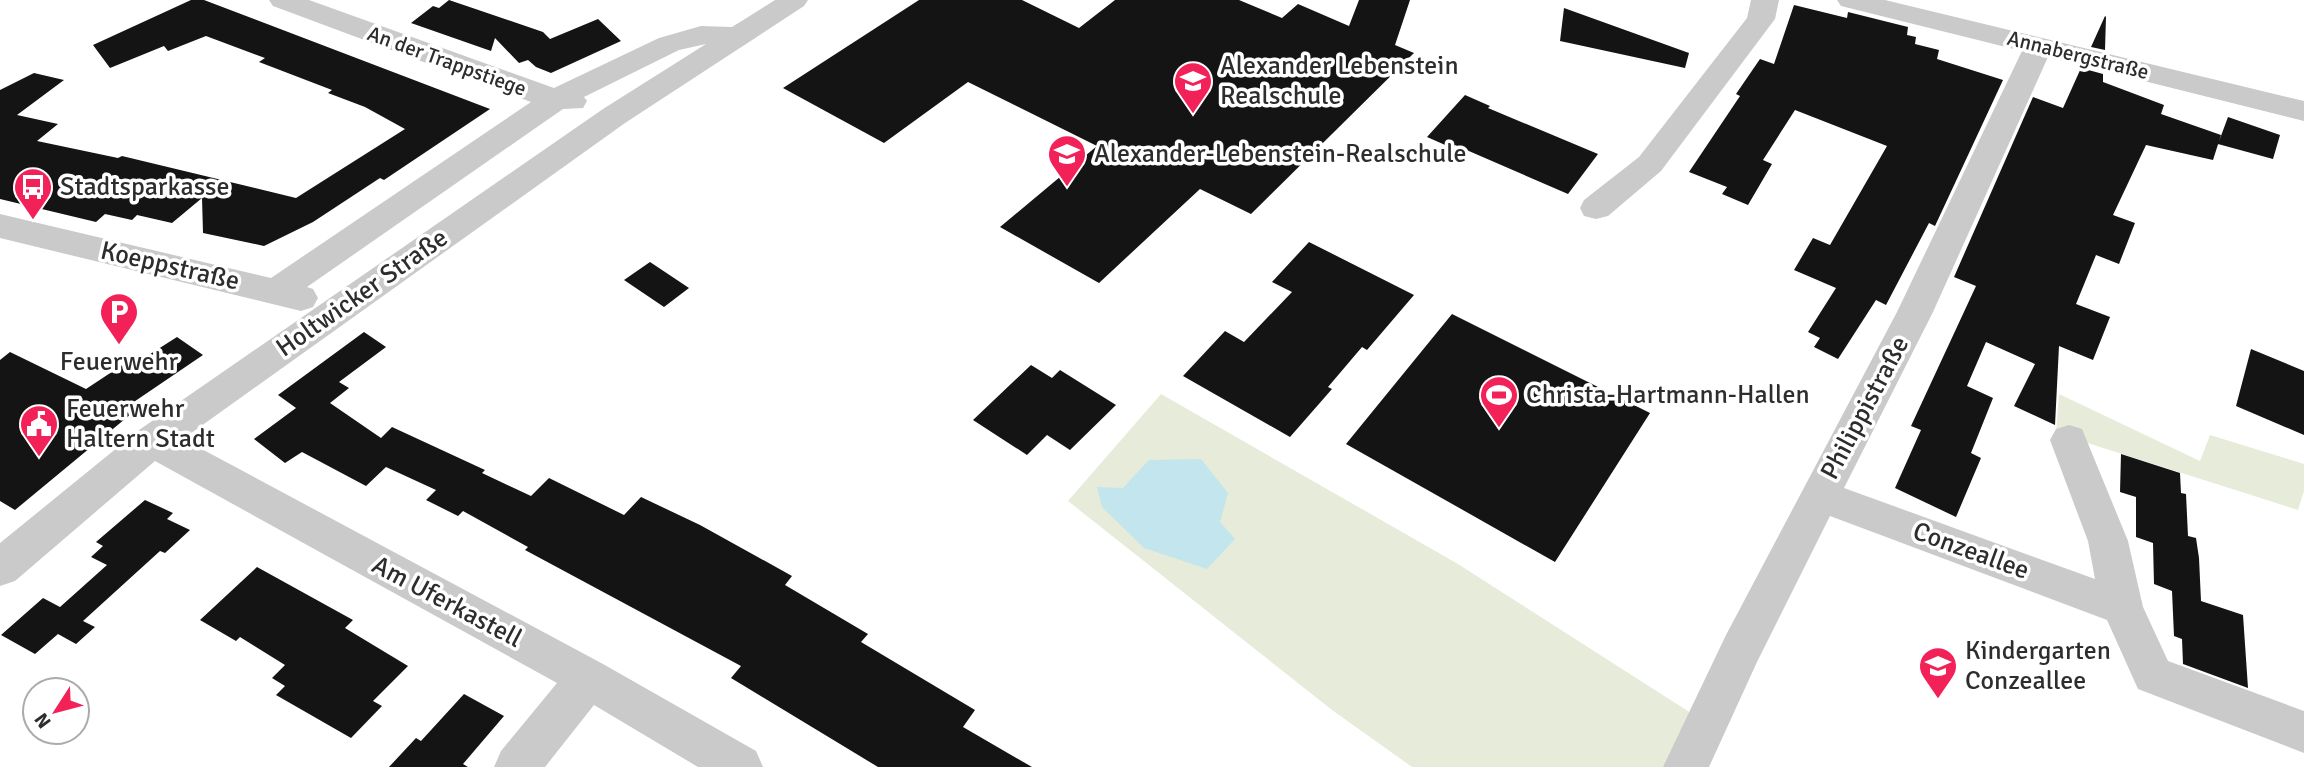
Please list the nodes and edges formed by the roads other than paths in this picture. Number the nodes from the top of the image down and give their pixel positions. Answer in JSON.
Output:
{"nodes":[{"id":1,"x":283,"y":0,"type":"edge"},
{"id":2,"x":794,"y":0,"type":"edge"},
{"id":3,"x":1765,"y":0,"type":"edge"},
{"id":4,"x":1851,"y":0,"type":"edge"},
{"id":5,"x":737,"y":36,"type":"junction"},
{"id":6,"x":2039,"y":46,"type":"junction"},
{"id":7,"x":558,"y":98,"type":"junction"},
{"id":8,"x":2304,"y":111,"type":"edge"},
{"id":9,"x":614,"y":116,"type":"junction"},
{"id":10,"x":1596,"y":208,"type":"dead end"},
{"id":11,"x":0,"y":226,"type":"edge"},
{"id":12,"x":277,"y":291,"type":"junction"},
{"id":13,"x":338,"y":309,"type":"junction"},
{"id":14,"x":1915,"y":312,"type":"joint"},
{"id":15,"x":2069,"y":440,"type":"dead end"},
{"id":16,"x":152,"y":441,"type":"junction"},
{"id":17,"x":1819,"y":495,"type":"junction"},
{"id":18,"x":0,"y":568,"type":"edge"},
{"id":19,"x":2122,"y":607,"type":"junction"},
{"id":20,"x":588,"y":678,"type":"junction"},
{"id":21,"x":2304,"y":732,"type":"edge"},
{"id":22,"x":517,"y":767,"type":"edge"},
{"id":23,"x":740,"y":767,"type":"edge"},
{"id":24,"x":1686,"y":767,"type":"edge"}],
"edges":[{"from":1,"to":7,"type":"street","name":"An der Trappstiege"},
{"from":2,"to":5,"type":"street","name":"Holtwicker Straße"},
{"from":3,"to":10,"type":"street"},
{"from":4,"to":6,"type":"street","name":"Annabergstraße"},
{"from":5,"to":7,"type":"street","name":"Holtwicker Straße"},
{"from":5,"to":9,"type":"street","name":"Holtwicker Straße"},
{"from":6,"to":8,"type":"street","name":"Annabergstraße"},
{"from":6,"to":14,"type":"street","name":"Philippistraße"},
{"from":7,"to":9,"type":"street","name":"An der Trappstiege"},
{"from":7,"to":12,"type":"street","name":"Holtwicker Straße"},
{"from":9,"to":13,"type":"street","name":"Holtwicker Straße"},
{"from":11,"to":12,"type":"street","name":"Koeppstraße"},
{"from":12,"to":13,"type":"street","name":"Koeppstraße"},
{"from":13,"to":16,"type":"street","name":"Holtwicker Straße"},
{"from":14,"to":17,"type":"street","name":"Philippistraße"},
{"from":15,"to":19,"type":"street"},
{"from":16,"to":18,"type":"street","name":"Holtwicker Straße"},
{"from":16,"to":20,"type":"street","name":"Am Uferkastell"},
{"from":17,"to":19,"type":"street","name":"Conzeallee"},
{"from":17,"to":24,"type":"street","name":"Philippistraße"},
{"from":19,"to":21,"type":"street"},
{"from":20,"to":22,"type":"street"},
{"from":20,"to":23,"type":"street","name":"Am Uferkastell"}]}
